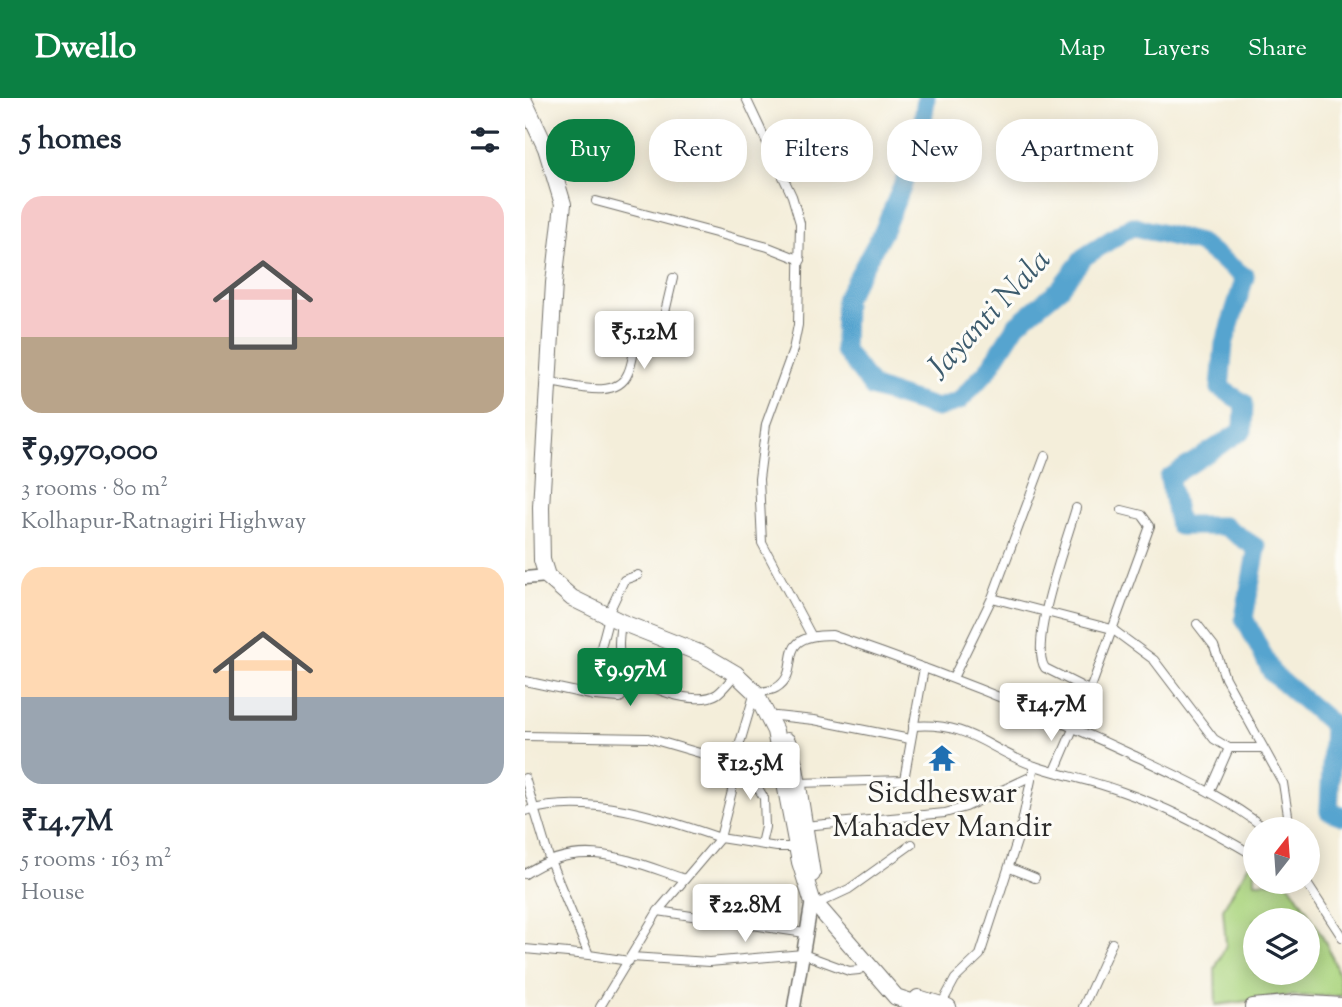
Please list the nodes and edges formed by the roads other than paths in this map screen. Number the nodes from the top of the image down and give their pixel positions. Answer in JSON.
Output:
{"nodes":[{"id":1,"x":747,"y":98,"type":"edge"},
{"id":2,"x":525,"y":103,"type":"edge"},
{"id":3,"x":596,"y":201,"type":"dead end"},
{"id":4,"x":801,"y":260,"type":"junction"},
{"id":5,"x":673,"y":278,"type":"dead end"},
{"id":6,"x":553,"y":382,"type":"junction"},
{"id":7,"x":1045,"y":456,"type":"dead end"},
{"id":8,"x":1076,"y":508,"type":"dead end"},
{"id":9,"x":1122,"y":510,"type":"dead end"},
{"id":10,"x":552,"y":573,"type":"junction"},
{"id":11,"x":638,"y":575,"type":"dead end"},
{"id":12,"x":525,"y":578,"type":"edge"},
{"id":13,"x":992,"y":597,"type":"junction"},
{"id":14,"x":1045,"y":613,"type":"junction"},
{"id":15,"x":613,"y":617,"type":"junction"},
{"id":16,"x":1197,"y":624,"type":"dead end"},
{"id":17,"x":1112,"y":629,"type":"junction"},
{"id":18,"x":811,"y":635,"type":"junction"},
{"id":19,"x":600,"y":649,"type":"junction"},
{"id":20,"x":619,"y":651,"type":"junction"},
{"id":21,"x":924,"y":668,"type":"junction"},
{"id":22,"x":627,"y":671,"type":"junction"},
{"id":23,"x":736,"y":674,"type":"junction"},
{"id":24,"x":954,"y":678,"type":"junction"},
{"id":25,"x":525,"y":681,"type":"edge"},
{"id":26,"x":1089,"y":690,"type":"junction"},
{"id":27,"x":759,"y":691,"type":"junction"},
{"id":28,"x":595,"y":696,"type":"junction"},
{"id":29,"x":776,"y":716,"type":"junction"},
{"id":30,"x":913,"y":726,"type":"junction"},
{"id":31,"x":1073,"y":727,"type":"junction"},
{"id":32,"x":525,"y":736,"type":"edge"},
{"id":33,"x":910,"y":739,"type":"junction"},
{"id":34,"x":1229,"y":748,"type":"junction"},
{"id":35,"x":1261,"y":748,"type":"junction"},
{"id":36,"x":734,"y":763,"type":"junction"},
{"id":37,"x":1034,"y":766,"type":"junction"},
{"id":38,"x":1055,"y":771,"type":"junction"},
{"id":39,"x":1032,"y":776,"type":"junction"},
{"id":40,"x":525,"y":778,"type":"edge"},
{"id":41,"x":798,"y":783,"type":"junction"},
{"id":42,"x":1210,"y":791,"type":"junction"},
{"id":43,"x":535,"y":808,"type":"junction"},
{"id":44,"x":525,"y":811,"type":"edge"},
{"id":45,"x":1248,"y":817,"type":"edge"},
{"id":46,"x":1284,"y":817,"type":"edge"},
{"id":47,"x":804,"y":826,"type":"junction"},
{"id":48,"x":720,"y":838,"type":"junction"},
{"id":49,"x":761,"y":844,"type":"junction"},
{"id":50,"x":912,"y":844,"type":"dead end"},
{"id":51,"x":797,"y":846,"type":"junction"},
{"id":52,"x":1243,"y":849,"type":"edge"},
{"id":53,"x":549,"y":858,"type":"junction"},
{"id":54,"x":1010,"y":868,"type":"junction"},
{"id":55,"x":525,"y":874,"type":"edge"},
{"id":56,"x":1035,"y":878,"type":"dead end"},
{"id":57,"x":685,"y":879,"type":"junction"},
{"id":58,"x":1313,"y":894,"type":"edge"},
{"id":59,"x":817,"y":901,"type":"junction"},
{"id":60,"x":659,"y":911,"type":"junction"},
{"id":61,"x":805,"y":933,"type":"junction"},
{"id":62,"x":1342,"y":937,"type":"edge"},
{"id":63,"x":1112,"y":943,"type":"dead end"},
{"id":64,"x":525,"y":949,"type":"edge"},
{"id":65,"x":803,"y":954,"type":"junction"},
{"id":66,"x":589,"y":955,"type":"junction"},
{"id":67,"x":630,"y":959,"type":"junction"},
{"id":68,"x":865,"y":964,"type":"junction"},
{"id":69,"x":895,"y":1002,"type":"edge"},
{"id":70,"x":938,"y":1006,"type":"edge"},
{"id":71,"x":1342,"y":1006,"type":"edge"},
{"id":72,"x":600,"y":1007,"type":"edge"},
{"id":73,"x":794,"y":1007,"type":"edge"},
{"id":74,"x":1083,"y":1007,"type":"edge"},
{"id":75,"x":1254,"y":1007,"type":"edge"}],
"edges":[{"from":1,"to":4,"type":"street"},
{"from":2,"to":6,"type":"highway"},
{"from":3,"to":4,"type":"street"},
{"from":4,"to":18,"type":"street"},
{"from":5,"to":6,"type":"street"},
{"from":6,"to":10,"type":"highway"},
{"from":7,"to":13,"type":"street"},
{"from":8,"to":14,"type":"street"},
{"from":9,"to":17,"type":"street"},
{"from":10,"to":12,"type":"street"},
{"from":10,"to":15,"type":"highway"},
{"from":11,"to":15,"type":"street"},
{"from":13,"to":14,"type":"street"},
{"from":13,"to":24,"type":"street"},
{"from":14,"to":17,"type":"street"},
{"from":14,"to":26,"type":"street"},
{"from":15,"to":19,"type":"street"},
{"from":15,"to":20,"type":"street"},
{"from":15,"to":23,"type":"highway"},
{"from":15,"to":27,"type":"highway"},
{"from":16,"to":35,"type":"street"},
{"from":17,"to":26,"type":"street"},
{"from":17,"to":34,"type":"street"},
{"from":18,"to":21,"type":"street"},
{"from":18,"to":27,"type":"street"},
{"from":19,"to":20,"type":"street"},
{"from":19,"to":28,"type":"street"},
{"from":20,"to":22,"type":"street"},
{"from":21,"to":24,"type":"street"},
{"from":21,"to":30,"type":"street"},
{"from":22,"to":23,"type":"street"},
{"from":22,"to":28,"type":"street"},
{"from":23,"to":27,"type":"highway"},
{"from":24,"to":31,"type":"street"},
{"from":25,"to":28,"type":"street"},
{"from":26,"to":31,"type":"street"},
{"from":27,"to":29,"type":"highway"},
{"from":27,"to":36,"type":"street"},
{"from":27,"to":51,"type":"highway"},
{"from":29,"to":33,"type":"street"},
{"from":29,"to":41,"type":"highway"},
{"from":30,"to":33,"type":"street"},
{"from":30,"to":37,"type":"street"},
{"from":31,"to":38,"type":"street"},
{"from":31,"to":42,"type":"street"},
{"from":32,"to":36,"type":"street"},
{"from":33,"to":41,"type":"street"},
{"from":34,"to":35,"type":"street"},
{"from":34,"to":42,"type":"street"},
{"from":35,"to":46,"type":"street"},
{"from":36,"to":48,"type":"street"},
{"from":36,"to":49,"type":"street"},
{"from":37,"to":38,"type":"street"},
{"from":37,"to":39,"type":"street"},
{"from":38,"to":52,"type":"street"},
{"from":39,"to":47,"type":"street"},
{"from":39,"to":54,"type":"street"},
{"from":40,"to":43,"type":"street"},
{"from":41,"to":47,"type":"highway"},
{"from":42,"to":45,"type":"street"},
{"from":43,"to":44,"type":"street"},
{"from":43,"to":48,"type":"street"},
{"from":43,"to":53,"type":"street"},
{"from":47,"to":59,"type":"highway"},
{"from":48,"to":49,"type":"street"},
{"from":48,"to":57,"type":"street"},
{"from":49,"to":51,"type":"street"},
{"from":50,"to":59,"type":"street"},
{"from":51,"to":59,"type":"highway"},
{"from":53,"to":55,"type":"street"},
{"from":53,"to":57,"type":"street"},
{"from":53,"to":66,"type":"street"},
{"from":54,"to":56,"type":"street"},
{"from":54,"to":70,"type":"street"},
{"from":57,"to":60,"type":"street"},
{"from":58,"to":62,"type":"street"},
{"from":59,"to":61,"type":"street"},
{"from":59,"to":68,"type":"highway"},
{"from":59,"to":70,"type":"highway"},
{"from":60,"to":61,"type":"street"},
{"from":60,"to":67,"type":"street"},
{"from":61,"to":65,"type":"street"},
{"from":63,"to":74,"type":"street"},
{"from":64,"to":66,"type":"street"},
{"from":65,"to":67,"type":"street"},
{"from":65,"to":68,"type":"street"},
{"from":65,"to":73,"type":"street"},
{"from":66,"to":67,"type":"street"},
{"from":67,"to":72,"type":"street"},
{"from":68,"to":69,"type":"highway"},
{"from":69,"to":70,"type":"highway"},
{"from":71,"to":75,"type":"highway"}]}
